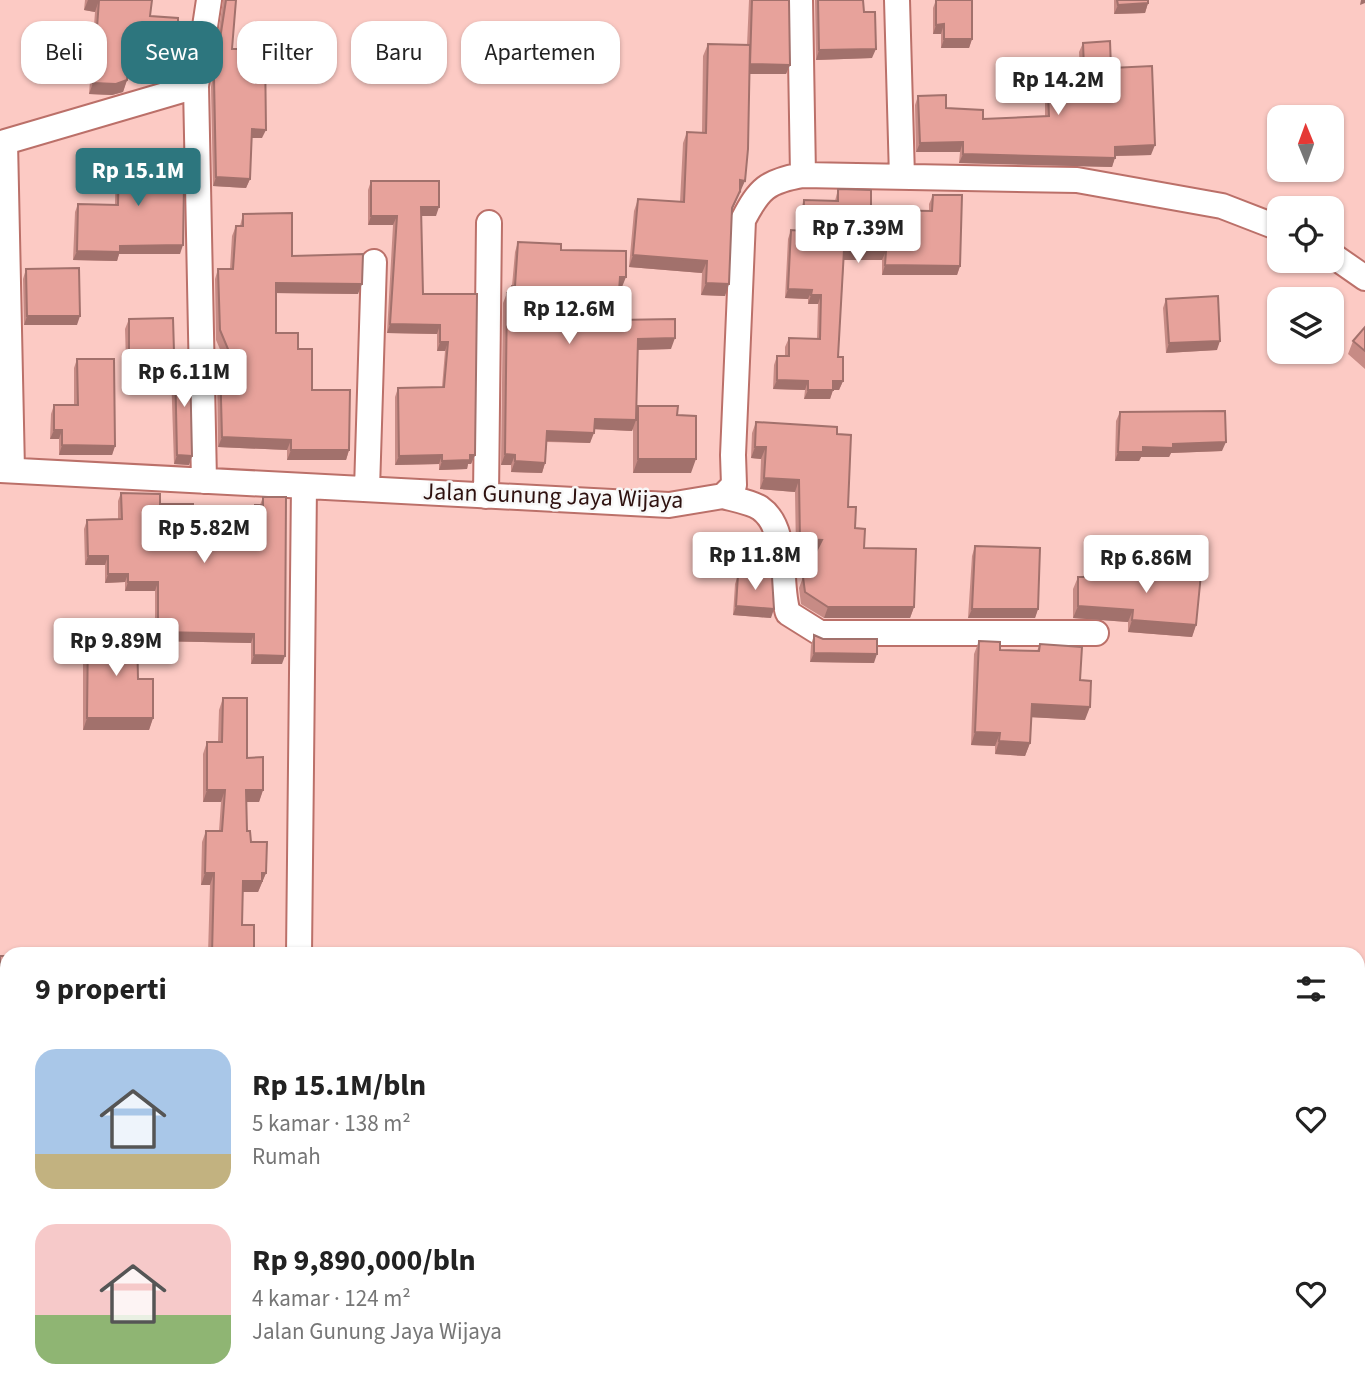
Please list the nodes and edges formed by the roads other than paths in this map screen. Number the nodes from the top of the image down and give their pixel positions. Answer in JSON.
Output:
{"nodes":[{"id":1,"x":209,"y":0,"type":"edge"},
{"id":2,"x":800,"y":0,"type":"edge"},
{"id":3,"x":897,"y":0,"type":"edge"},
{"id":4,"x":196,"y":86,"type":"junction"},
{"id":5,"x":803,"y":175,"type":"junction"},
{"id":6,"x":902,"y":177,"type":"junction"},
{"id":7,"x":489,"y":223,"type":"dead end"},
{"id":8,"x":1267,"y":223,"type":"edge"},
{"id":9,"x":374,"y":262,"type":"dead end"},
{"id":10,"x":1344,"y":263,"type":"edge"},
{"id":11,"x":1365,"y":278,"type":"edge"},
{"id":12,"x":6,"y":470,"type":"edge"},
{"id":13,"x":204,"y":481,"type":"junction"},
{"id":14,"x":304,"y":486,"type":"junction"},
{"id":15,"x":367,"y":489,"type":"junction"},
{"id":16,"x":486,"y":496,"type":"junction"},
{"id":17,"x":723,"y":496,"type":"junction"},
{"id":18,"x":1096,"y":633,"type":"dead end"},
{"id":19,"x":299,"y":947,"type":"edge"}],
"edges":[{"from":1,"to":4,"type":"street"},
{"from":2,"to":5,"type":"street"},
{"from":3,"to":6,"type":"street"},
{"from":4,"to":12,"type":"street"},
{"from":4,"to":13,"type":"street"},
{"from":5,"to":6,"type":"street"},
{"from":5,"to":17,"type":"street"},
{"from":6,"to":8,"type":"street"},
{"from":7,"to":16,"type":"street"},
{"from":9,"to":15,"type":"street"},
{"from":10,"to":11,"type":"street"},
{"from":12,"to":13,"type":"street","name":"Jalan Gunung Jaya Wijaya"},
{"from":13,"to":14,"type":"street","name":"Jalan Gunung Jaya Wijaya"},
{"from":14,"to":15,"type":"street","name":"Jalan Gunung Jaya Wijaya"},
{"from":14,"to":19,"type":"street"},
{"from":15,"to":16,"type":"street","name":"Jalan Gunung Jaya Wijaya"},
{"from":16,"to":17,"type":"street","name":"Jalan Gunung Jaya Wijaya"},
{"from":17,"to":18,"type":"street"}]}
